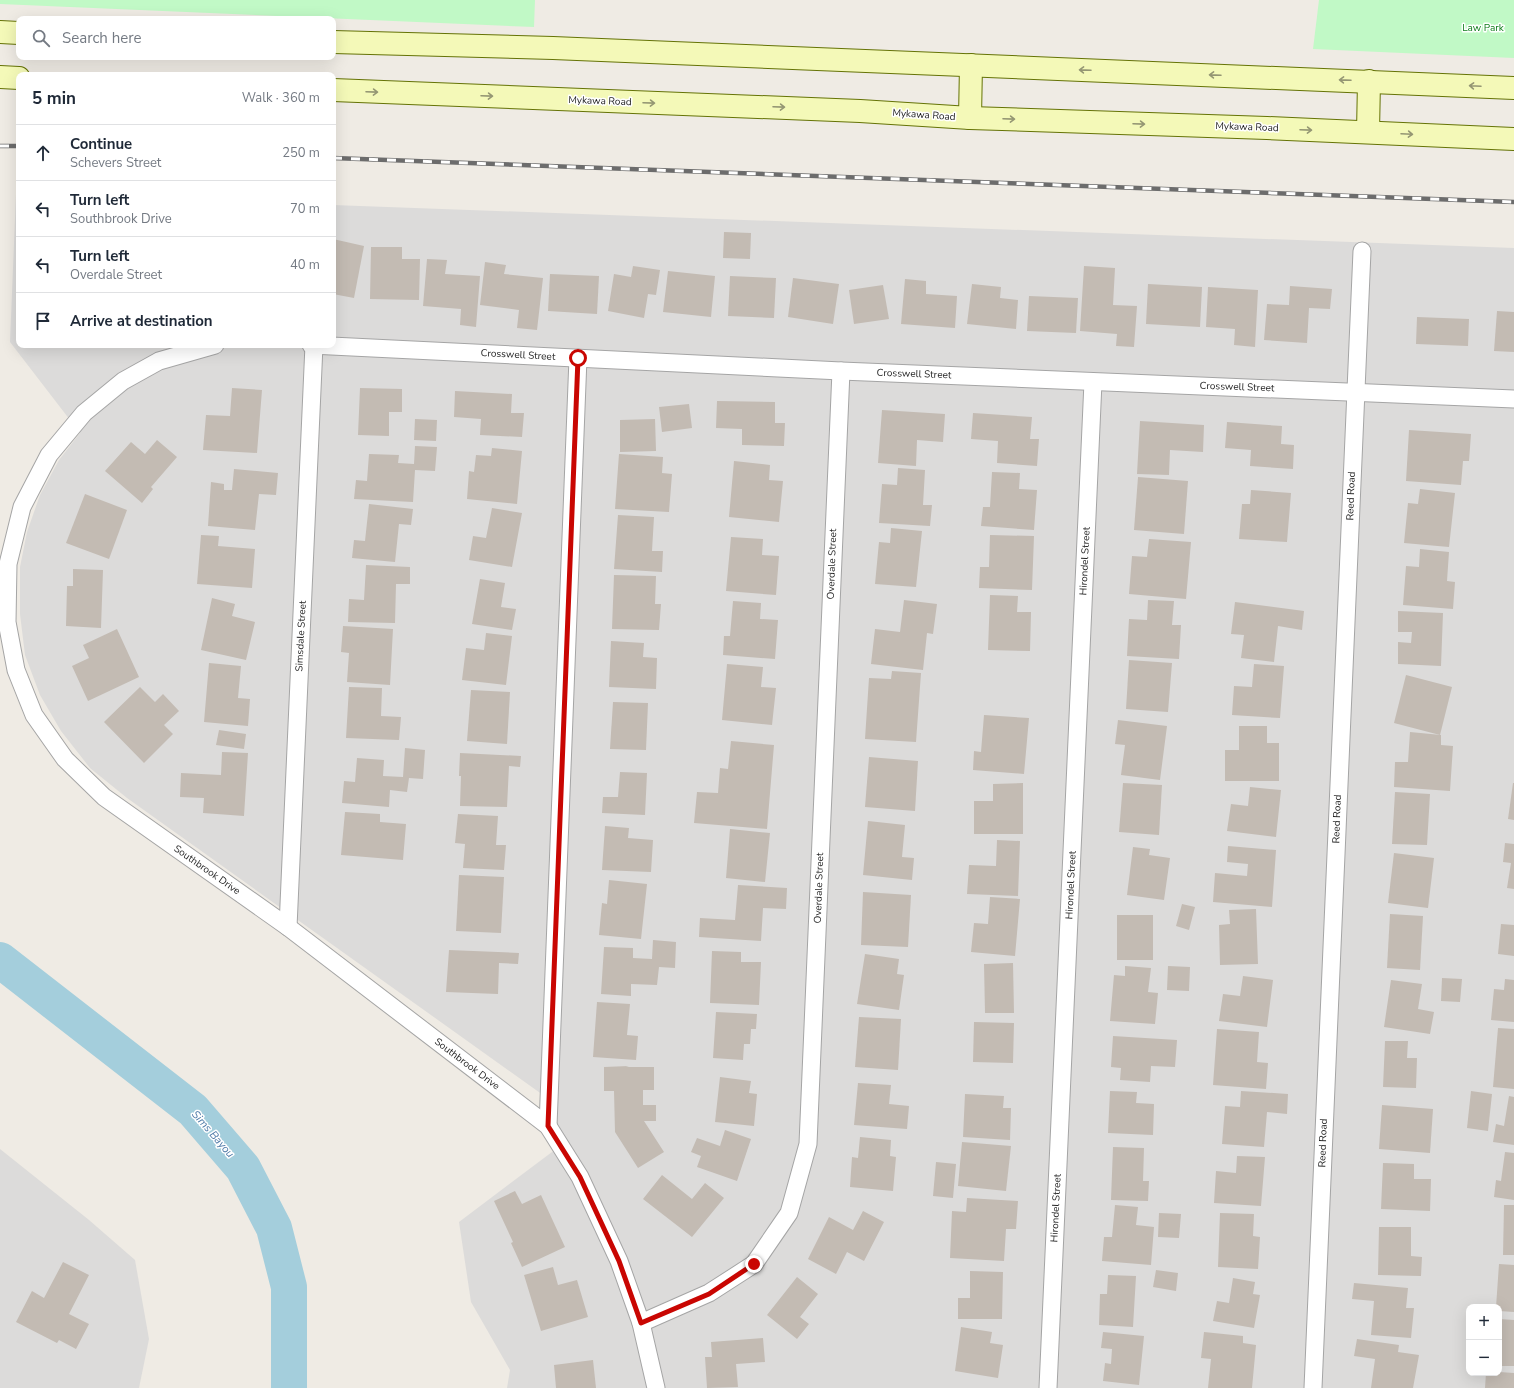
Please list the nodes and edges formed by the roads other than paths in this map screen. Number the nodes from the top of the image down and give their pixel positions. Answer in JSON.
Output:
{"nodes":[{"id":1,"x":0,"y":32,"type":"edge"},
{"id":2,"x":16,"y":32,"type":"edge"},
{"id":3,"x":336,"y":42,"type":"edge"},
{"id":4,"x":971,"y":65,"type":"junction"},
{"id":5,"x":0,"y":77,"type":"edge"},
{"id":6,"x":16,"y":78,"type":"edge"},
{"id":7,"x":1369,"y":81,"type":"junction"},
{"id":8,"x":1514,"y":88,"type":"edge"},
{"id":9,"x":336,"y":90,"type":"edge"},
{"id":10,"x":970,"y":118,"type":"junction"},
{"id":11,"x":1368,"y":132,"type":"junction"},
{"id":12,"x":1514,"y":139,"type":"edge"},
{"id":13,"x":1362,"y":251,"type":"dead end"},
{"id":14,"x":336,"y":346,"type":"edge"},
{"id":15,"x":204,"y":348,"type":"edge"},
{"id":16,"x":312,"y":348,"type":"edge"},
{"id":17,"x":578,"y":358,"type":"junction"},
{"id":18,"x":840,"y":371,"type":"junction"},
{"id":19,"x":1094,"y":382,"type":"junction"},
{"id":20,"x":1356,"y":392,"type":"junction"},
{"id":21,"x":1514,"y":399,"type":"edge"},
{"id":22,"x":288,"y":927,"type":"junction"},
{"id":23,"x":548,"y":1126,"type":"junction"},
{"id":24,"x":641,"y":1323,"type":"junction"},
{"id":25,"x":656,"y":1388,"type":"edge"},
{"id":26,"x":1048,"y":1388,"type":"edge"},
{"id":27,"x":1313,"y":1388,"type":"edge"}],
"edges":[{"from":1,"to":2,"type":"main road"},
{"from":3,"to":4,"type":"main road"},
{"from":7,"to":4,"type":"main road","one_way":true},
{"from":4,"to":10,"type":"main road"},
{"from":5,"to":6,"type":"main road"},
{"from":8,"to":7,"type":"main road","one_way":true},
{"from":7,"to":11,"type":"main road"},
{"from":9,"to":10,"type":"main road","name":"Mykawa Road","one_way":true},
{"from":10,"to":11,"type":"main road","name":"Mykawa Road","one_way":true},
{"from":11,"to":12,"type":"main road","name":"Mykawa Road","one_way":true},
{"from":13,"to":20,"type":"street","name":"Reed Road"},
{"from":14,"to":17,"type":"street","name":"Crosswell Street"},
{"from":15,"to":22,"type":"street","name":"Southbrook Drive"},
{"from":16,"to":22,"type":"street","name":"Simsdale Street"},
{"from":17,"to":18,"type":"street","name":"Crosswell Street"},
{"from":17,"to":23,"type":"street"},
{"from":18,"to":19,"type":"street","name":"Crosswell Street"},
{"from":18,"to":24,"type":"street","name":"Overdale Street"},
{"from":19,"to":20,"type":"street","name":"Crosswell Street"},
{"from":19,"to":26,"type":"street","name":"Hirondel Street"},
{"from":20,"to":21,"type":"street","name":"Crosswell Street"},
{"from":20,"to":27,"type":"street","name":"Reed Road"},
{"from":22,"to":23,"type":"street","name":"Southbrook Drive"},
{"from":23,"to":24,"type":"street","name":"Southbrook Drive"},
{"from":24,"to":25,"type":"street","name":"Southbrook Drive"}]}
